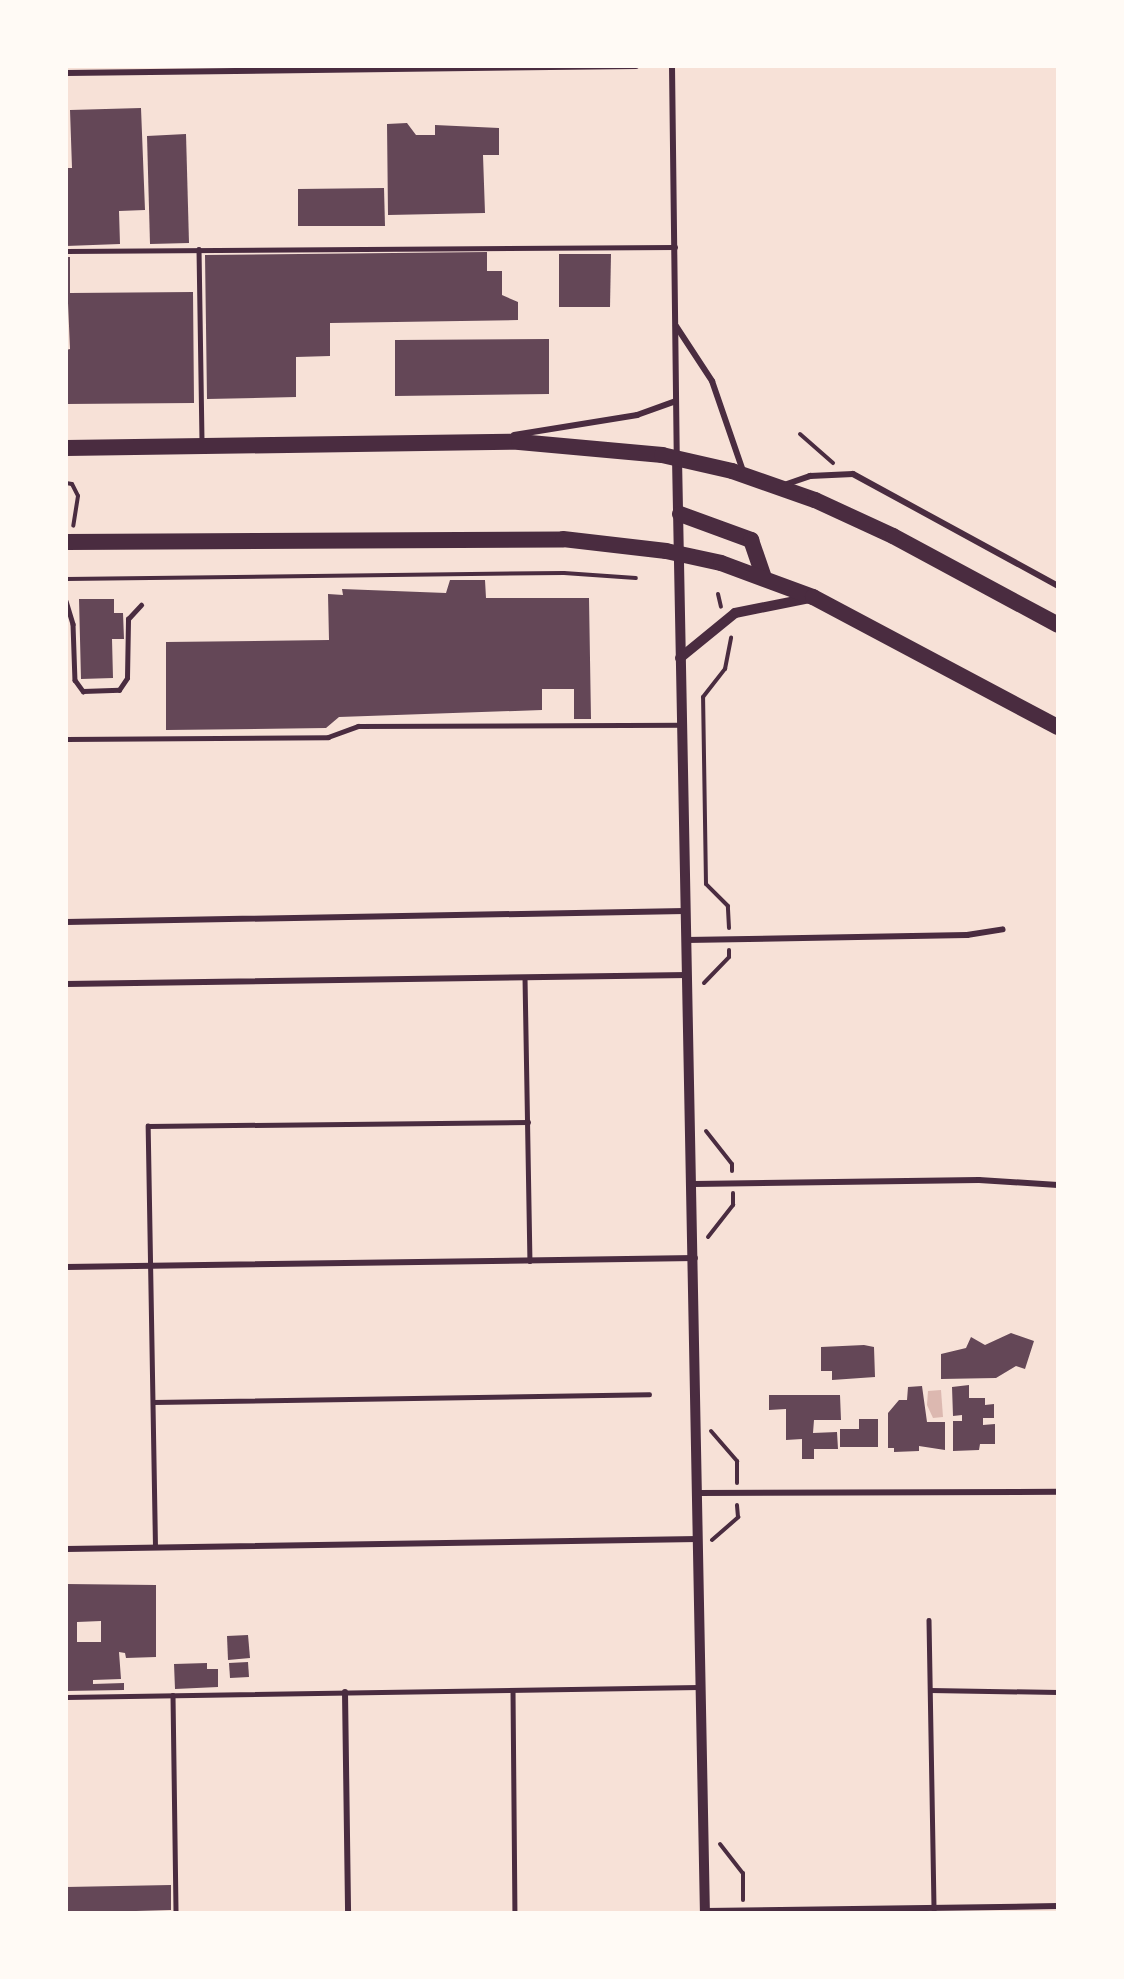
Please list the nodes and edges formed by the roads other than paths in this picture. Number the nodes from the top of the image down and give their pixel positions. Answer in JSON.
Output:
{"nodes":[{"id":1,"x":636,"y":66,"type":"edge"},
{"id":2,"x":672,"y":66,"type":"edge"},
{"id":3,"x":449,"y":68,"type":"edge"},
{"id":4,"x":217,"y":69,"type":"edge"},
{"id":5,"x":66,"y":73,"type":"edge"},
{"id":6,"x":675,"y":247,"type":"junction"},
{"id":7,"x":199,"y":249,"type":"junction"},
{"id":8,"x":66,"y":251,"type":"edge"},
{"id":9,"x":676,"y":326,"type":"junction"},
{"id":10,"x":676,"y":401,"type":"junction"},
{"id":11,"x":466,"y":442,"type":"junction"},
{"id":12,"x":202,"y":446,"type":"junction"},
{"id":13,"x":66,"y":448,"type":"edge"},
{"id":14,"x":678,"y":458,"type":"junction"},
{"id":15,"x":745,"y":475,"type":"junction"},
{"id":16,"x":781,"y":486,"type":"junction"},
{"id":17,"x":680,"y":514,"type":"junction"},
{"id":18,"x":69,"y":542,"type":"edge"},
{"id":19,"x":681,"y":554,"type":"junction"},
{"id":20,"x":764,"y":577,"type":"junction"},
{"id":21,"x":1058,"y":586,"type":"edge"},
{"id":22,"x":813,"y":597,"type":"junction"},
{"id":23,"x":66,"y":601,"type":"edge"},
{"id":24,"x":141,"y":605,"type":"dead end"},
{"id":25,"x":1058,"y":625,"type":"edge"},
{"id":26,"x":680,"y":658,"type":"junction"},
{"id":27,"x":682,"y":725,"type":"junction"},
{"id":28,"x":1058,"y":727,"type":"edge"},
{"id":29,"x":66,"y":739,"type":"edge"},
{"id":30,"x":685,"y":911,"type":"junction"},
{"id":31,"x":66,"y":922,"type":"edge"},
{"id":32,"x":1004,"y":929,"type":"dead end"},
{"id":33,"x":686,"y":940,"type":"junction"},
{"id":34,"x":687,"y":975,"type":"junction"},
{"id":35,"x":525,"y":977,"type":"junction"},
{"id":36,"x":66,"y":984,"type":"edge"},
{"id":37,"x":528,"y":1122,"type":"junction"},
{"id":38,"x":694,"y":1184,"type":"junction"},
{"id":39,"x":1058,"y":1185,"type":"edge"},
{"id":40,"x":695,"y":1258,"type":"junction"},
{"id":41,"x":530,"y":1262,"type":"junction"},
{"id":42,"x":151,"y":1265,"type":"junction"},
{"id":43,"x":66,"y":1266,"type":"edge"},
{"id":44,"x":650,"y":1394,"type":"dead end"},
{"id":45,"x":153,"y":1402,"type":"junction"},
{"id":46,"x":1058,"y":1492,"type":"edge"},
{"id":47,"x":698,"y":1493,"type":"junction"},
{"id":48,"x":699,"y":1539,"type":"junction"},
{"id":49,"x":154,"y":1547,"type":"junction"},
{"id":50,"x":66,"y":1549,"type":"edge"},
{"id":51,"x":928,"y":1620,"type":"dead end"},
{"id":52,"x":701,"y":1687,"type":"junction"},
{"id":53,"x":513,"y":1690,"type":"junction"},
{"id":54,"x":930,"y":1690,"type":"junction"},
{"id":55,"x":345,"y":1692,"type":"junction"},
{"id":56,"x":1058,"y":1692,"type":"edge"},
{"id":57,"x":173,"y":1695,"type":"junction"},
{"id":58,"x":66,"y":1697,"type":"edge"},
{"id":59,"x":1058,"y":1906,"type":"edge"},
{"id":60,"x":934,"y":1910,"type":"edge"},
{"id":61,"x":705,"y":1912,"type":"edge"},
{"id":62,"x":176,"y":1913,"type":"edge"},
{"id":63,"x":348,"y":1913,"type":"edge"},
{"id":64,"x":515,"y":1913,"type":"edge"}],
"edges":[{"from":1,"to":3,"type":"street"},
{"from":2,"to":6,"type":"street"},
{"from":3,"to":4,"type":"street"},
{"from":4,"to":5,"type":"street"},
{"from":6,"to":7,"type":"lane"},
{"from":6,"to":9,"type":"street"},
{"from":7,"to":8,"type":"lane"},
{"from":7,"to":12,"type":"lane"},
{"from":9,"to":10,"type":"street"},
{"from":9,"to":15,"type":"street"},
{"from":10,"to":11,"type":"street"},
{"from":10,"to":14,"type":"street"},
{"from":11,"to":12,"type":"highway"},
{"from":11,"to":14,"type":"highway"},
{"from":12,"to":13,"type":"highway"},
{"from":14,"to":15,"type":"highway"},
{"from":14,"to":17,"type":"street"},
{"from":15,"to":16,"type":"highway"},
{"from":16,"to":21,"type":"street"},
{"from":16,"to":25,"type":"highway"},
{"from":17,"to":19,"type":"street"},
{"from":17,"to":20,"type":"highway"},
{"from":18,"to":19,"type":"highway"},
{"from":19,"to":20,"type":"highway"},
{"from":19,"to":26,"type":"street"},
{"from":20,"to":22,"type":"highway"},
{"from":22,"to":26,"type":"street"},
{"from":22,"to":28,"type":"highway"},
{"from":23,"to":24,"type":"lane"},
{"from":26,"to":27,"type":"street"},
{"from":27,"to":29,"type":"lane"},
{"from":27,"to":30,"type":"street"},
{"from":30,"to":31,"type":"street"},
{"from":30,"to":33,"type":"street"},
{"from":32,"to":33,"type":"street"},
{"from":33,"to":34,"type":"street"},
{"from":34,"to":35,"type":"street"},
{"from":34,"to":38,"type":"street"},
{"from":35,"to":36,"type":"street"},
{"from":35,"to":37,"type":"lane"},
{"from":37,"to":41,"type":"lane"},
{"from":37,"to":42,"type":"lane"},
{"from":38,"to":39,"type":"street"},
{"from":38,"to":40,"type":"street"},
{"from":40,"to":41,"type":"street"},
{"from":40,"to":47,"type":"street"},
{"from":41,"to":42,"type":"street"},
{"from":42,"to":43,"type":"street"},
{"from":42,"to":45,"type":"lane"},
{"from":44,"to":45,"type":"lane"},
{"from":45,"to":49,"type":"lane"},
{"from":46,"to":47,"type":"street"},
{"from":47,"to":48,"type":"street"},
{"from":48,"to":49,"type":"street"},
{"from":48,"to":52,"type":"street"},
{"from":49,"to":50,"type":"street"},
{"from":51,"to":54,"type":"lane"},
{"from":52,"to":53,"type":"lane"},
{"from":52,"to":61,"type":"street"},
{"from":53,"to":55,"type":"lane"},
{"from":53,"to":64,"type":"lane"},
{"from":54,"to":56,"type":"lane"},
{"from":54,"to":60,"type":"lane"},
{"from":55,"to":57,"type":"lane"},
{"from":55,"to":63,"type":"street"},
{"from":57,"to":58,"type":"lane"},
{"from":57,"to":62,"type":"lane"},
{"from":59,"to":60,"type":"street"},
{"from":60,"to":61,"type":"street"}]}
